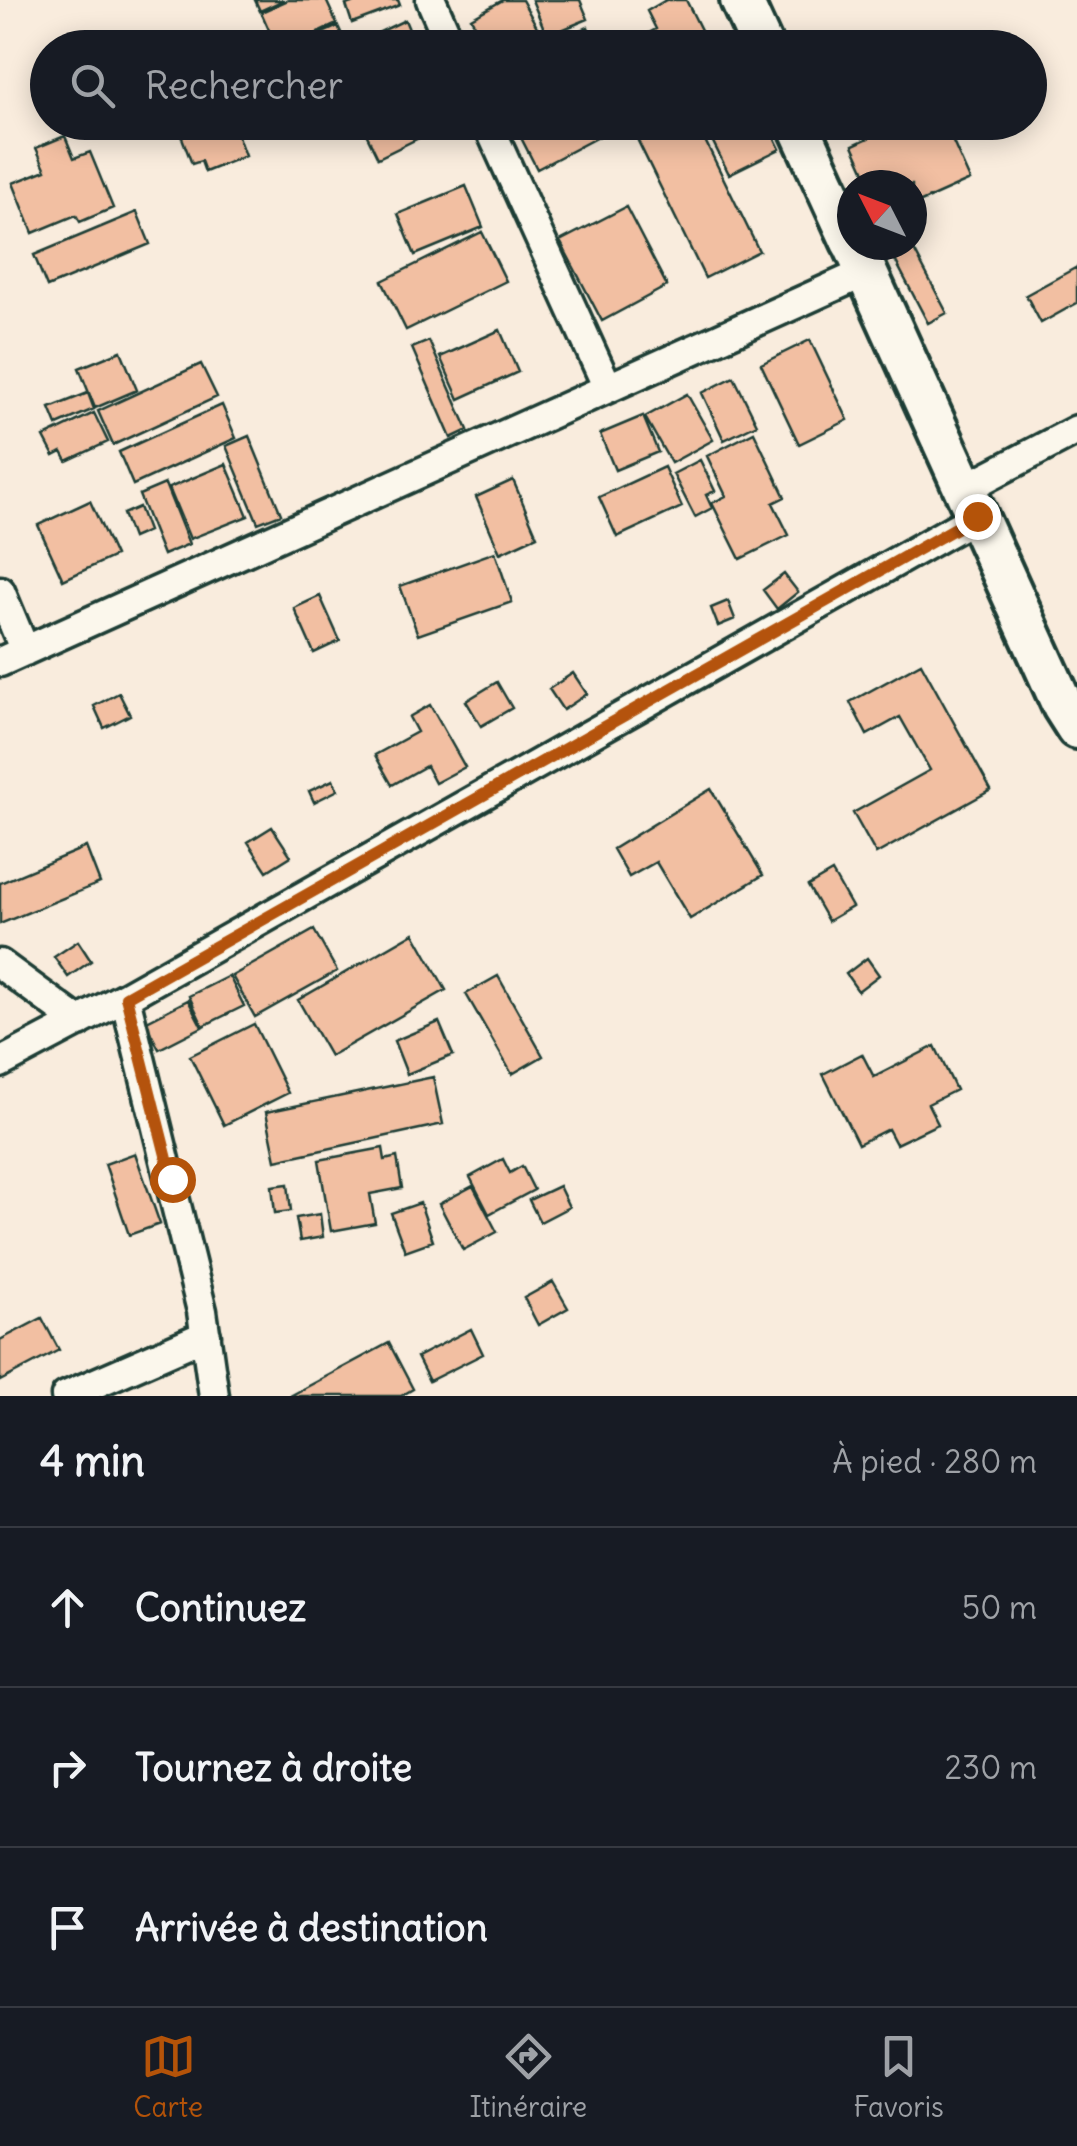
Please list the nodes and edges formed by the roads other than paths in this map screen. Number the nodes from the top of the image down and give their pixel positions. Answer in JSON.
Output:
{"nodes":[{"id":1,"x":431,"y":0,"type":"edge"},
{"id":2,"x":741,"y":0,"type":"edge"},
{"id":3,"x":444,"y":30,"type":"edge"},
{"id":4,"x":755,"y":30,"type":"edge"},
{"id":5,"x":495,"y":140,"type":"edge"},
{"id":6,"x":806,"y":140,"type":"edge"},
{"id":7,"x":837,"y":209,"type":"edge"},
{"id":8,"x":844,"y":260,"type":"edge"},
{"id":9,"x":860,"y":260,"type":"edge"},
{"id":10,"x":608,"y":388,"type":"junction"},
{"id":11,"x":1077,"y":430,"type":"edge"},
{"id":12,"x":971,"y":503,"type":"junction"},
{"id":13,"x":0,"y":591,"type":"edge"},
{"id":14,"x":13,"y":657,"type":"edge"},
{"id":15,"x":1077,"y":728,"type":"edge"},
{"id":16,"x":0,"y":964,"type":"edge"},
{"id":17,"x":126,"y":997,"type":"junction"},
{"id":18,"x":79,"y":1022,"type":"junction"},
{"id":19,"x":0,"y":1064,"type":"edge"},
{"id":20,"x":206,"y":1335,"type":"junction"},
{"id":21,"x":66,"y":1396,"type":"edge"},
{"id":22,"x":214,"y":1396,"type":"edge"}],
"edges":[{"from":1,"to":3,"type":"street"},
{"from":2,"to":4,"type":"street"},
{"from":5,"to":10,"type":"street"},
{"from":6,"to":7,"type":"street"},
{"from":8,"to":10,"type":"street"},
{"from":9,"to":12,"type":"street"},
{"from":10,"to":14,"type":"street"},
{"from":11,"to":12,"type":"street"},
{"from":12,"to":15,"type":"street"},
{"from":12,"to":17,"type":"street"},
{"from":13,"to":14,"type":"street"},
{"from":16,"to":18,"type":"street"},
{"from":17,"to":18,"type":"street"},
{"from":17,"to":20,"type":"street"},
{"from":18,"to":19,"type":"street"},
{"from":20,"to":21,"type":"street"},
{"from":20,"to":22,"type":"street"}]}
